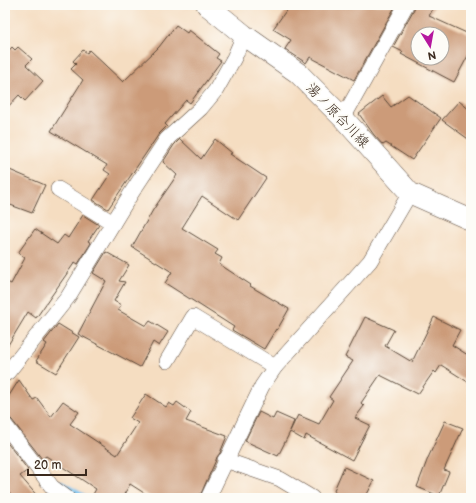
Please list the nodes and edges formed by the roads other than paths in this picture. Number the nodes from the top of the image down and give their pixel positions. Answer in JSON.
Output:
{"nodes":[{"id":1,"x":207,"y":5,"type":"edge"},
{"id":2,"x":406,"y":5,"type":"edge"},
{"id":3,"x":244,"y":35,"type":"junction"},
{"id":4,"x":343,"y":118,"type":"junction"},
{"id":5,"x":58,"y":189,"type":"dead end"},
{"id":6,"x":410,"y":193,"type":"junction"},
{"id":7,"x":471,"y":220,"type":"edge"},
{"id":8,"x":113,"y":223,"type":"junction"},
{"id":9,"x":167,"y":361,"type":"dead end"},
{"id":10,"x":275,"y":367,"type":"junction"},
{"id":11,"x":5,"y":374,"type":"edge"},
{"id":12,"x":6,"y":428,"type":"edge"},
{"id":13,"x":226,"y":460,"type":"junction"},
{"id":14,"x":67,"y":498,"type":"edge"},
{"id":15,"x":208,"y":498,"type":"edge"},
{"id":16,"x":312,"y":498,"type":"edge"}],
"edges":[{"from":1,"to":3,"type":"main road","name":"湯ノ原合川線"},
{"from":2,"to":4,"type":"street"},
{"from":3,"to":4,"type":"main road","name":"湯ノ原合川線"},
{"from":3,"to":8,"type":"street"},
{"from":4,"to":6,"type":"main road","name":"湯ノ原合川線"},
{"from":5,"to":8,"type":"street"},
{"from":6,"to":7,"type":"main road","name":"湯ノ原合川線"},
{"from":6,"to":10,"type":"street"},
{"from":8,"to":11,"type":"street"},
{"from":9,"to":10,"type":"street"},
{"from":10,"to":13,"type":"street"},
{"from":12,"to":14,"type":"street"},
{"from":13,"to":15,"type":"street"},
{"from":13,"to":16,"type":"street"}]}
